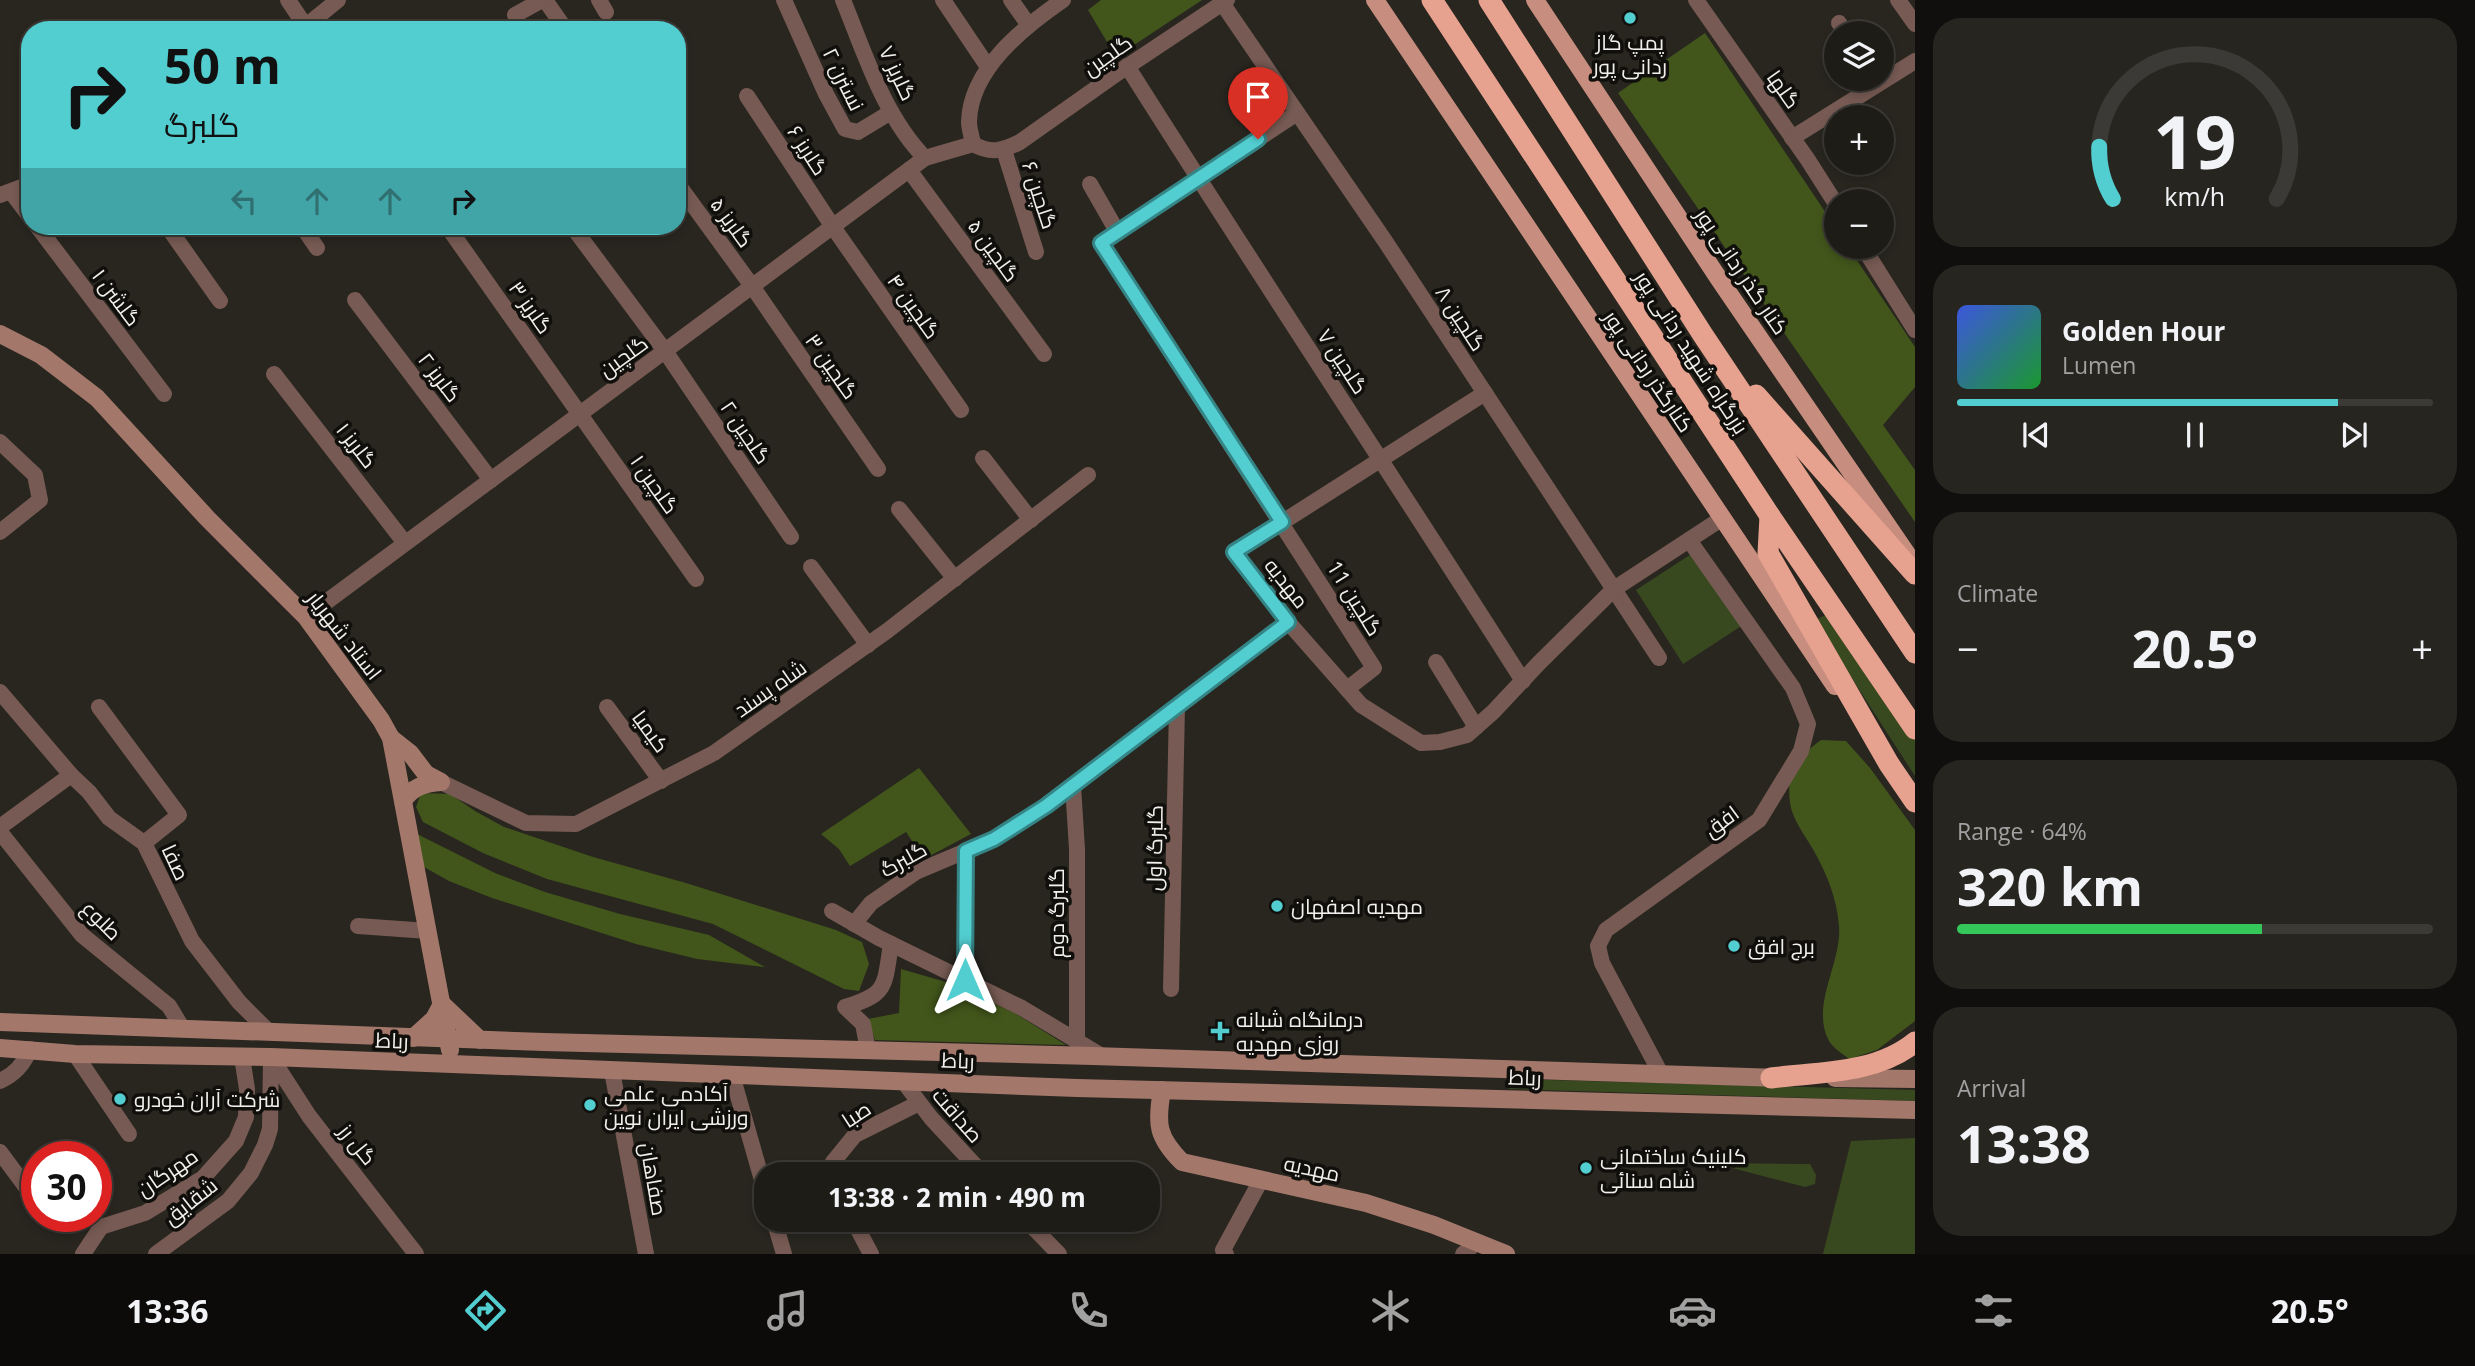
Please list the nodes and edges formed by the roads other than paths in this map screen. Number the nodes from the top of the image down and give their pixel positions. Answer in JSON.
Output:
{"nodes":[{"id":1,"x":288,"y":0,"type":"edge"},
{"id":2,"x":338,"y":0,"type":"edge"},
{"id":3,"x":544,"y":0,"type":"edge"},
{"id":4,"x":784,"y":0,"type":"edge"},
{"id":5,"x":842,"y":0,"type":"edge"},
{"id":6,"x":943,"y":0,"type":"edge"},
{"id":7,"x":1011,"y":0,"type":"edge"},
{"id":8,"x":1063,"y":0,"type":"edge"},
{"id":9,"x":1375,"y":0,"type":"edge"},
{"id":10,"x":1432,"y":0,"type":"edge"},
{"id":11,"x":1489,"y":0,"type":"edge"},
{"id":12,"x":1535,"y":0,"type":"edge"},
{"id":13,"x":1898,"y":0,"type":"edge"},
{"id":14,"x":1699,"y":1,"type":"edge"},
{"id":15,"x":1225,"y":2,"type":"edge"},
{"id":16,"x":515,"y":15,"type":"dead end"},
{"id":17,"x":300,"y":21,"type":"edge"},
{"id":18,"x":314,"y":21,"type":"edge"},
{"id":19,"x":559,"y":21,"type":"edge"},
{"id":20,"x":1028,"y":24,"type":"junction"},
{"id":21,"x":1915,"y":24,"type":"edge"},
{"id":22,"x":1915,"y":61,"type":"edge"},
{"id":23,"x":1127,"y":66,"type":"junction"},
{"id":24,"x":988,"y":67,"type":"junction"},
{"id":25,"x":1894,"y":72,"type":"edge"},
{"id":26,"x":1863,"y":91,"type":"edge"},
{"id":27,"x":747,"y":96,"type":"dead end"},
{"id":28,"x":891,"y":112,"type":"junction"},
{"id":29,"x":1297,"y":113,"type":"junction"},
{"id":30,"x":1793,"y":138,"type":"junction"},
{"id":31,"x":973,"y":144,"type":"junction"},
{"id":32,"x":1004,"y":150,"type":"junction"},
{"id":33,"x":925,"y":158,"type":"junction"},
{"id":34,"x":909,"y":170,"type":"junction"},
{"id":35,"x":1198,"y":179,"type":"junction"},
{"id":36,"x":1090,"y":184,"type":"dead end"},
{"id":37,"x":1826,"y":189,"type":"edge"},
{"id":38,"x":6,"y":194,"type":"edge"},
{"id":39,"x":686,"y":195,"type":"edge"},
{"id":40,"x":21,"y":208,"type":"edge"},
{"id":41,"x":833,"y":226,"type":"junction"},
{"id":42,"x":1118,"y":233,"type":"junction"},
{"id":43,"x":44,"y":235,"type":"edge"},
{"id":44,"x":173,"y":235,"type":"edge"},
{"id":45,"x":308,"y":235,"type":"edge"},
{"id":46,"x":453,"y":235,"type":"edge"},
{"id":47,"x":579,"y":235,"type":"edge"},
{"id":48,"x":317,"y":248,"type":"dead end"},
{"id":49,"x":1036,"y":252,"type":"dead end"},
{"id":50,"x":1872,"y":259,"type":"edge"},
{"id":51,"x":752,"y":286,"type":"junction"},
{"id":52,"x":355,"y":300,"type":"dead end"},
{"id":53,"x":220,"y":301,"type":"dead end"},
{"id":54,"x":1910,"y":311,"type":"edge"},
{"id":55,"x":1915,"y":330,"type":"edge"},
{"id":56,"x":0,"y":334,"type":"edge"},
{"id":57,"x":1703,"y":335,"type":"junction"},
{"id":58,"x":665,"y":351,"type":"junction"},
{"id":59,"x":1044,"y":354,"type":"dead end"},
{"id":60,"x":274,"y":374,"type":"dead end"},
{"id":61,"x":1485,"y":393,"type":"junction"},
{"id":62,"x":164,"y":394,"type":"dead end"},
{"id":63,"x":961,"y":410,"type":"dead end"},
{"id":64,"x":580,"y":414,"type":"junction"},
{"id":65,"x":0,"y":442,"type":"edge"},
{"id":66,"x":983,"y":458,"type":"dead end"},
{"id":67,"x":1382,"y":458,"type":"junction"},
{"id":68,"x":878,"y":469,"type":"dead end"},
{"id":69,"x":1088,"y":475,"type":"dead end"},
{"id":70,"x":491,"y":480,"type":"junction"},
{"id":71,"x":899,"y":509,"type":"dead end"},
{"id":72,"x":1770,"y":516,"type":"junction"},
{"id":73,"x":1721,"y":519,"type":"junction"},
{"id":74,"x":1031,"y":520,"type":"junction"},
{"id":75,"x":1282,"y":522,"type":"junction"},
{"id":76,"x":0,"y":532,"type":"edge"},
{"id":77,"x":791,"y":537,"type":"dead end"},
{"id":78,"x":1689,"y":540,"type":"junction"},
{"id":79,"x":405,"y":543,"type":"junction"},
{"id":80,"x":1915,"y":565,"type":"edge"},
{"id":81,"x":811,"y":566,"type":"dead end"},
{"id":82,"x":1915,"y":574,"type":"edge"},
{"id":83,"x":696,"y":579,"type":"dead end"},
{"id":84,"x":955,"y":579,"type":"junction"},
{"id":85,"x":1614,"y":589,"type":"junction"},
{"id":86,"x":306,"y":617,"type":"junction"},
{"id":87,"x":1288,"y":622,"type":"junction"},
{"id":88,"x":868,"y":645,"type":"junction"},
{"id":89,"x":1915,"y":653,"type":"edge"},
{"id":90,"x":1659,"y":658,"type":"dead end"},
{"id":91,"x":1436,"y":662,"type":"dead end"},
{"id":92,"x":1522,"y":681,"type":"junction"},
{"id":93,"x":1347,"y":689,"type":"junction"},
{"id":94,"x":0,"y":692,"type":"edge"},
{"id":95,"x":99,"y":707,"type":"dead end"},
{"id":96,"x":607,"y":707,"type":"dead end"},
{"id":97,"x":1177,"y":707,"type":"junction"},
{"id":98,"x":1476,"y":727,"type":"junction"},
{"id":99,"x":1915,"y":729,"type":"edge"},
{"id":100,"x":391,"y":738,"type":"junction"},
{"id":101,"x":1889,"y":765,"type":"junction"},
{"id":102,"x":71,"y":775,"type":"junction"},
{"id":103,"x":661,"y":780,"type":"junction"},
{"id":104,"x":441,"y":782,"type":"junction"},
{"id":105,"x":1073,"y":786,"type":"junction"},
{"id":106,"x":403,"y":801,"type":"junction"},
{"id":107,"x":1915,"y":802,"type":"edge"},
{"id":108,"x":0,"y":830,"type":"edge"},
{"id":109,"x":144,"y":844,"type":"junction"},
{"id":110,"x":966,"y":851,"type":"junction"},
{"id":111,"x":832,"y":911,"type":"dead end"},
{"id":112,"x":854,"y":924,"type":"junction"},
{"id":113,"x":358,"y":926,"type":"dead end"},
{"id":114,"x":428,"y":931,"type":"junction"},
{"id":115,"x":891,"y":944,"type":"junction"},
{"id":116,"x":965,"y":980,"type":"junction"},
{"id":117,"x":1171,"y":989,"type":"dead end"},
{"id":118,"x":442,"y":1004,"type":"junction"},
{"id":119,"x":0,"y":1022,"type":"edge"},
{"id":120,"x":183,"y":1029,"type":"junction"},
{"id":121,"x":269,"y":1032,"type":"junction"},
{"id":122,"x":413,"y":1038,"type":"junction"},
{"id":123,"x":449,"y":1039,"type":"junction"},
{"id":124,"x":480,"y":1040,"type":"junction"},
{"id":125,"x":1077,"y":1041,"type":"junction"},
{"id":126,"x":1915,"y":1042,"type":"edge"},
{"id":127,"x":0,"y":1048,"type":"edge"},
{"id":128,"x":30,"y":1049,"type":"junction"},
{"id":129,"x":868,"y":1050,"type":"junction"},
{"id":130,"x":75,"y":1054,"type":"junction"},
{"id":131,"x":1102,"y":1056,"type":"junction"},
{"id":132,"x":242,"y":1057,"type":"junction"},
{"id":133,"x":271,"y":1057,"type":"junction"},
{"id":134,"x":452,"y":1065,"type":"junction"},
{"id":135,"x":1439,"y":1067,"type":"junction"},
{"id":136,"x":612,"y":1071,"type":"junction"},
{"id":137,"x":1661,"y":1074,"type":"junction"},
{"id":138,"x":732,"y":1075,"type":"junction"},
{"id":139,"x":1771,"y":1077,"type":"junction"},
{"id":140,"x":1915,"y":1079,"type":"edge"},
{"id":141,"x":0,"y":1081,"type":"edge"},
{"id":142,"x":903,"y":1081,"type":"junction"},
{"id":143,"x":1162,"y":1090,"type":"junction"},
{"id":144,"x":1438,"y":1098,"type":"junction"},
{"id":145,"x":919,"y":1103,"type":"junction"},
{"id":146,"x":1915,"y":1110,"type":"edge"},
{"id":147,"x":129,"y":1134,"type":"dead end"},
{"id":148,"x":0,"y":1152,"type":"edge"},
{"id":149,"x":757,"y":1162,"type":"edge"},
{"id":150,"x":833,"y":1162,"type":"edge"},
{"id":151,"x":972,"y":1162,"type":"edge"},
{"id":152,"x":21,"y":1180,"type":"edge"},
{"id":153,"x":1261,"y":1180,"type":"junction"},
{"id":154,"x":778,"y":1232,"type":"edge"},
{"id":155,"x":859,"y":1232,"type":"edge"},
{"id":156,"x":1038,"y":1232,"type":"edge"},
{"id":157,"x":1477,"y":1242,"type":"junction"},
{"id":158,"x":82,"y":1254,"type":"edge"},
{"id":159,"x":156,"y":1254,"type":"edge"},
{"id":160,"x":416,"y":1254,"type":"edge"},
{"id":161,"x":646,"y":1254,"type":"edge"},
{"id":162,"x":784,"y":1254,"type":"edge"},
{"id":163,"x":871,"y":1254,"type":"edge"},
{"id":164,"x":1059,"y":1254,"type":"edge"},
{"id":165,"x":1226,"y":1254,"type":"edge"},
{"id":166,"x":1463,"y":1254,"type":"edge"},
{"id":167,"x":1506,"y":1254,"type":"edge"}],
"edges":[{"from":1,"to":17,"type":"street"},
{"from":2,"to":18,"type":"street"},
{"from":3,"to":16,"type":"street"},
{"from":3,"to":19,"type":"street"},
{"from":4,"to":28,"type":"street","name":"نسترن ۲"},
{"from":5,"to":28,"type":"street","name":"گلریز ۷"},
{"from":6,"to":24,"type":"street"},
{"from":7,"to":20,"type":"street"},
{"from":8,"to":20,"type":"street"},
{"from":9,"to":73,"type":"main road","name":"کنارگذر ردانی پور"},
{"from":10,"to":72,"type":"highway","name":"بزرگراه شهید ردانی پور"},
{"from":11,"to":57,"type":"highway","name":"بزرگراه شهید ردانی پور"},
{"from":12,"to":80,"type":"main road","name":"کنار گذر ردانی پور"},
{"from":13,"to":21,"type":"street"},
{"from":14,"to":30,"type":"street","name":"گلها"},
{"from":15,"to":23,"type":"street","name":"گلچین"},
{"from":15,"to":29,"type":"street","name":"گلچین ۸"},
{"from":20,"to":24,"type":"street"},
{"from":22,"to":25,"type":"street"},
{"from":23,"to":32,"type":"street","name":"گلچین"},
{"from":23,"to":35,"type":"street","name":"گلچین ۷"},
{"from":24,"to":31,"type":"street"},
{"from":26,"to":30,"type":"street"},
{"from":27,"to":41,"type":"street","name":"گلریز ۶"},
{"from":28,"to":33,"type":"street","name":"گلریز ۷"},
{"from":29,"to":35,"type":"street"},
{"from":29,"to":61,"type":"street","name":"گلچین ۸"},
{"from":30,"to":37,"type":"street","name":"گلها"},
{"from":31,"to":32,"type":"street","name":"گلچین"},
{"from":31,"to":33,"type":"street","name":"گلچین"},
{"from":32,"to":49,"type":"street","name":"گلچین ۶"},
{"from":33,"to":34,"type":"street","name":"گلچین"},
{"from":34,"to":41,"type":"street","name":"گلچین"},
{"from":34,"to":59,"type":"street","name":"گلچین ۵"},
{"from":35,"to":42,"type":"street"},
{"from":35,"to":67,"type":"street","name":"گلچین ۷"},
{"from":36,"to":42,"type":"street"},
{"from":38,"to":40,"type":"street"},
{"from":39,"to":51,"type":"street","name":"گلریز ۵"},
{"from":41,"to":51,"type":"street","name":"گلچین"},
{"from":41,"to":63,"type":"street","name":"گلچین ۴"},
{"from":42,"to":75,"type":"street"},
{"from":43,"to":62,"type":"street","name":"گلشن ۱"},
{"from":44,"to":53,"type":"street"},
{"from":45,"to":48,"type":"street"},
{"from":46,"to":64,"type":"street","name":"گلریز ۳"},
{"from":47,"to":58,"type":"street","name":"گلچین ۲"},
{"from":50,"to":54,"type":"street"},
{"from":51,"to":58,"type":"street","name":"گلچین"},
{"from":51,"to":68,"type":"street","name":"گلچین ۳"},
{"from":52,"to":70,"type":"street","name":"گلریز ۲"},
{"from":54,"to":55,"type":"street"},
{"from":56,"to":86,"type":"main road","name":"استاد شهریار"},
{"from":57,"to":82,"type":"highway"},
{"from":57,"to":89,"type":"highway","name":"بزرگراه شهید ردانی پور"},
{"from":58,"to":64,"type":"street","name":"گلچین"},
{"from":58,"to":77,"type":"street","name":"گلچین ۲"},
{"from":60,"to":79,"type":"street","name":"گلریز ۱"},
{"from":61,"to":67,"type":"street","name":"مهدیه"},
{"from":61,"to":85,"type":"street","name":"گلچین ۸"},
{"from":64,"to":70,"type":"street","name":"گلچین"},
{"from":64,"to":83,"type":"street","name":"گلچین ۱"},
{"from":65,"to":76,"type":"street"},
{"from":66,"to":74,"type":"street"},
{"from":67,"to":75,"type":"street","name":"مهدیه"},
{"from":67,"to":92,"type":"street","name":"گلچین ۷"},
{"from":69,"to":74,"type":"street","name":"شاه پسند"},
{"from":70,"to":79,"type":"street","name":"گلچین"},
{"from":71,"to":84,"type":"street"},
{"from":72,"to":99,"type":"highway","name":"بزرگراه شهید ردانی پور"},
{"from":72,"to":101,"type":"highway"},
{"from":73,"to":78,"type":"street","name":"مهدیه"},
{"from":73,"to":101,"type":"main road","name":"کنارگذر ردانی پور"},
{"from":74,"to":84,"type":"street","name":"شاه پسند"},
{"from":75,"to":87,"type":"street","name":"مهدیه"},
{"from":75,"to":93,"type":"street","name":"گلچین 11"},
{"from":78,"to":85,"type":"street","name":"مهدیه"},
{"from":78,"to":137,"type":"street","name":"افق"},
{"from":79,"to":86,"type":"street","name":"گلچین"},
{"from":81,"to":88,"type":"street"},
{"from":84,"to":88,"type":"street","name":"شاه پسند"},
{"from":85,"to":90,"type":"street","name":"گلچین ۸"},
{"from":85,"to":92,"type":"street","name":"مهدیه"},
{"from":86,"to":100,"type":"main road","name":"استاد شهریار"},
{"from":87,"to":93,"type":"street","name":"مهدیه"},
{"from":87,"to":97,"type":"street","name":"گلبرگ"},
{"from":88,"to":103,"type":"street","name":"شاه پسند"},
{"from":91,"to":98,"type":"street"},
{"from":92,"to":98,"type":"street","name":"مهدیه"},
{"from":93,"to":98,"type":"street","name":"مهدیه"},
{"from":94,"to":102,"type":"street","name":"صفا"},
{"from":95,"to":109,"type":"street"},
{"from":96,"to":103,"type":"street","name":"کیمیا"},
{"from":97,"to":105,"type":"street","name":"گلبرگ"},
{"from":97,"to":117,"type":"street","name":"گلبرگ اول"},
{"from":100,"to":104,"type":"main road"},
{"from":100,"to":106,"type":"main road","name":"استاد شهریار"},
{"from":101,"to":107,"type":"highway"},
{"from":102,"to":108,"type":"street"},
{"from":102,"to":109,"type":"street","name":"صفا"},
{"from":103,"to":104,"type":"street","name":"شاه پسند"},
{"from":104,"to":106,"type":"main road"},
{"from":105,"to":110,"type":"street","name":"گلبرگ"},
{"from":105,"to":125,"type":"street","name":"گلبرگ دوم"},
{"from":106,"to":114,"type":"main road","name":"استاد شهریار"},
{"from":108,"to":120,"type":"street","name":"طلوع"},
{"from":109,"to":121,"type":"street","name":"صفا"},
{"from":110,"to":112,"type":"street","name":"گلبرگ"},
{"from":110,"to":116,"type":"street"},
{"from":111,"to":112,"type":"street"},
{"from":112,"to":115,"type":"street"},
{"from":113,"to":114,"type":"street"},
{"from":114,"to":118,"type":"main road","name":"استاد شهریار"},
{"from":115,"to":116,"type":"street"},
{"from":115,"to":129,"type":"street"},
{"from":116,"to":125,"type":"street"},
{"from":118,"to":122,"type":"main road"},
{"from":118,"to":123,"type":"main road","name":"استاد شهریار"},
{"from":118,"to":124,"type":"main road"},
{"from":119,"to":120,"type":"main road","name":"رباط"},
{"from":120,"to":121,"type":"main road","name":"رباط"},
{"from":121,"to":122,"type":"main road","name":"رباط"},
{"from":122,"to":123,"type":"main road","name":"رباط"},
{"from":123,"to":124,"type":"main road","name":"رباط"},
{"from":123,"to":134,"type":"main road","name":"استاد شهریار"},
{"from":124,"to":129,"type":"main road","name":"رباط"},
{"from":125,"to":131,"type":"street"},
{"from":126,"to":139,"type":"highway"},
{"from":127,"to":128,"type":"main road","name":"رباط"},
{"from":128,"to":130,"type":"main road","name":"رباط"},
{"from":128,"to":141,"type":"street"},
{"from":129,"to":131,"type":"main road","name":"رباط"},
{"from":130,"to":132,"type":"main road","name":"رباط"},
{"from":130,"to":147,"type":"street"},
{"from":131,"to":135,"type":"main road","name":"رباط"},
{"from":132,"to":133,"type":"main road","name":"رباط"},
{"from":132,"to":158,"type":"street","name":"مهرگان"},
{"from":133,"to":134,"type":"main road","name":"رباط"},
{"from":133,"to":159,"type":"street","name":"شقایق"},
{"from":133,"to":160,"type":"street","name":"گل رز"},
{"from":134,"to":136,"type":"main road","name":"رباط"},
{"from":135,"to":137,"type":"main road","name":"رباط"},
{"from":135,"to":144,"type":"main road"},
{"from":136,"to":138,"type":"main road","name":"رباط"},
{"from":136,"to":161,"type":"street","name":"صفاهان"},
{"from":137,"to":139,"type":"main road","name":"رباط"},
{"from":138,"to":142,"type":"main road","name":"رباط"},
{"from":138,"to":149,"type":"street"},
{"from":139,"to":140,"type":"main road","name":"رباط"},
{"from":142,"to":143,"type":"main road","name":"رباط"},
{"from":142,"to":145,"type":"street","name":"صداقت"},
{"from":143,"to":144,"type":"main road","name":"رباط"},
{"from":143,"to":153,"type":"main road","name":"مهدیه"},
{"from":144,"to":146,"type":"main road","name":"رباط"},
{"from":145,"to":150,"type":"street","name":"صبا"},
{"from":145,"to":151,"type":"street","name":"صداقت"},
{"from":148,"to":152,"type":"street"},
{"from":153,"to":157,"type":"main road","name":"مهدیه"},
{"from":153,"to":165,"type":"street"},
{"from":154,"to":162,"type":"street"},
{"from":155,"to":163,"type":"street"},
{"from":156,"to":164,"type":"street"},
{"from":157,"to":166,"type":"street"},
{"from":157,"to":167,"type":"main road","name":"مهدیه"}]}
